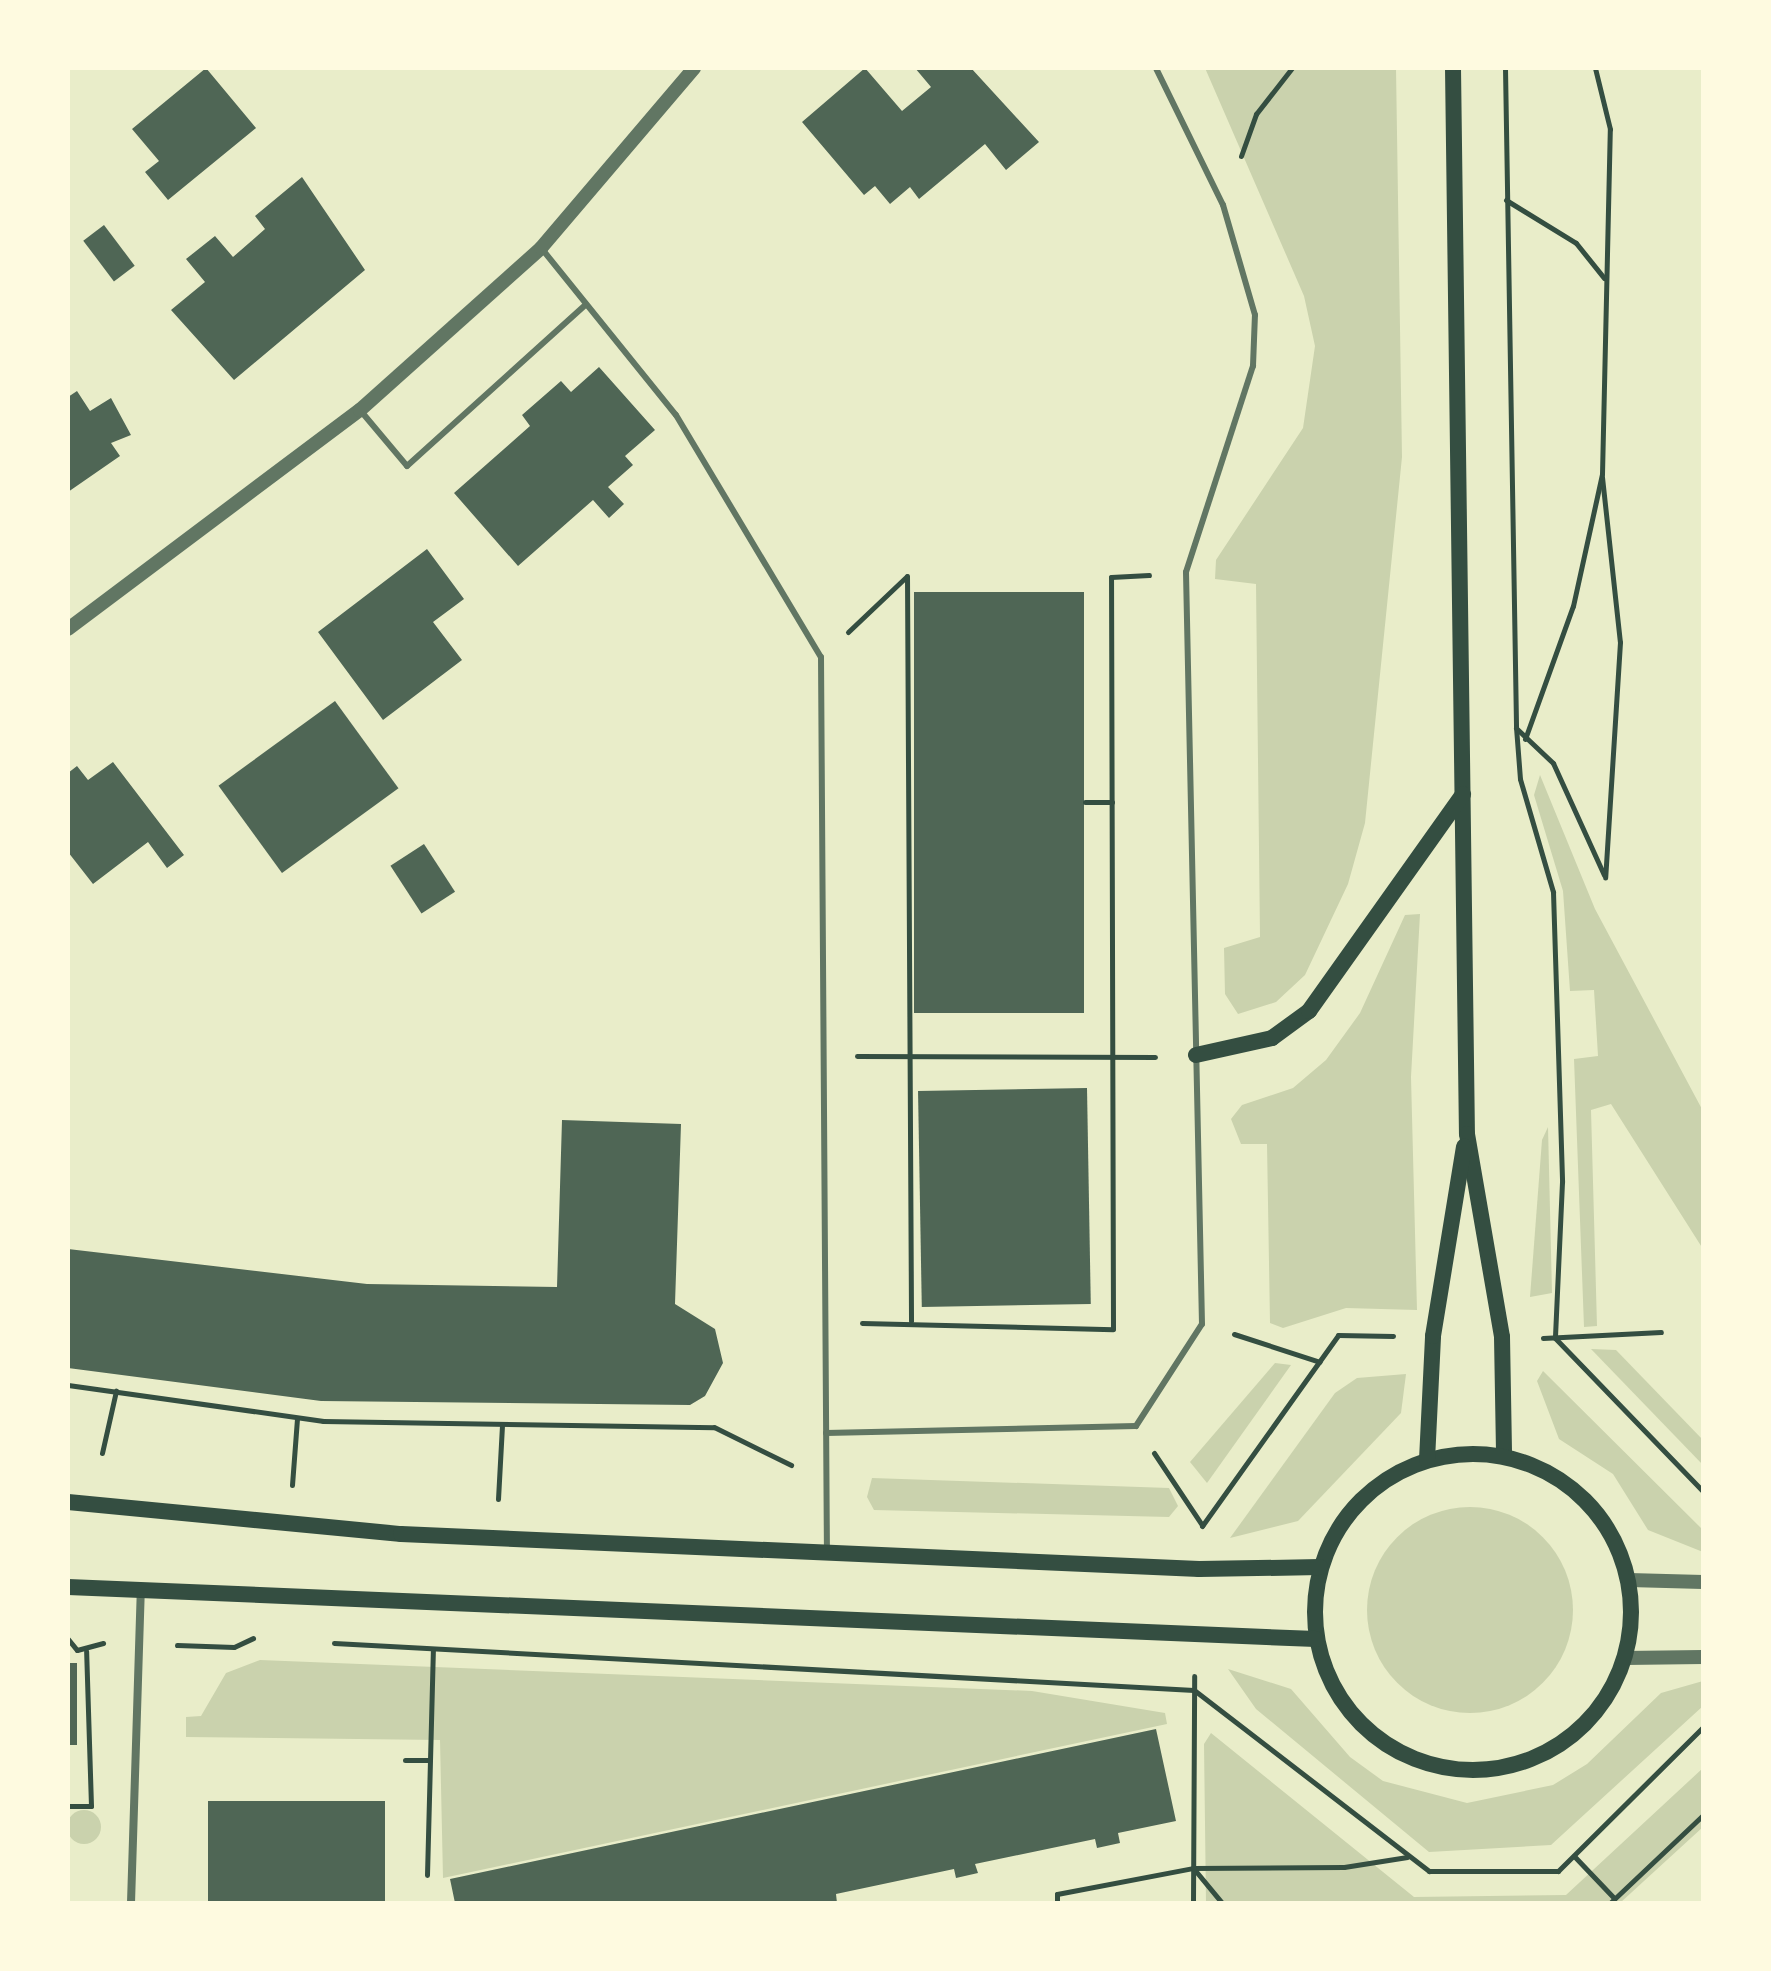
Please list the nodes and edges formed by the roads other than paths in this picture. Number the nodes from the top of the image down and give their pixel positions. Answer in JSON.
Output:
{"nodes":[{"id":1,"x":694,"y":68,"type":"edge"},
{"id":2,"x":1156,"y":68,"type":"edge"},
{"id":3,"x":1453,"y":68,"type":"edge"},
{"id":4,"x":541,"y":248,"type":"junction"},
{"id":5,"x":586,"y":304,"type":"junction"},
{"id":6,"x":360,"y":410,"type":"junction"},
{"id":7,"x":68,"y":629,"type":"edge"},
{"id":8,"x":1463,"y":794,"type":"junction"},
{"id":9,"x":1196,"y":1055,"type":"junction"},
{"id":10,"x":1467,"y":1134,"type":"junction"},
{"id":11,"x":826,"y":1433,"type":"junction"},
{"id":12,"x":1504,"y":1456,"type":"junction"},
{"id":13,"x":1427,"y":1460,"type":"junction"},
{"id":14,"x":68,"y":1502,"type":"edge"},
{"id":15,"x":827,"y":1554,"type":"junction"},
{"id":16,"x":1320,"y":1567,"type":"junction"},
{"id":17,"x":1629,"y":1580,"type":"junction"},
{"id":18,"x":1703,"y":1582,"type":"edge"},
{"id":19,"x":68,"y":1587,"type":"edge"},
{"id":20,"x":141,"y":1591,"type":"junction"},
{"id":21,"x":1316,"y":1639,"type":"junction"},
{"id":22,"x":1703,"y":1657,"type":"edge"},
{"id":23,"x":1625,"y":1658,"type":"junction"},
{"id":24,"x":131,"y":1903,"type":"edge"}],
"edges":[{"from":1,"to":4,"type":"street"},
{"from":2,"to":9,"type":"lane"},
{"from":3,"to":8,"type":"main road"},
{"from":4,"to":5,"type":"lane"},
{"from":4,"to":6,"type":"street"},
{"from":5,"to":6,"type":"lane"},
{"from":5,"to":11,"type":"lane"},
{"from":6,"to":7,"type":"street"},
{"from":8,"to":9,"type":"main road"},
{"from":8,"to":10,"type":"main road"},
{"from":9,"to":11,"type":"lane"},
{"from":10,"to":12,"type":"main road"},
{"from":10,"to":13,"type":"main road"},
{"from":11,"to":15,"type":"lane"},
{"from":12,"to":13,"type":"main road"},
{"from":12,"to":17,"type":"main road"},
{"from":13,"to":16,"type":"main road"},
{"from":14,"to":15,"type":"main road"},
{"from":15,"to":16,"type":"main road"},
{"from":16,"to":21,"type":"main road"},
{"from":17,"to":18,"type":"street"},
{"from":17,"to":23,"type":"main road"},
{"from":19,"to":20,"type":"main road"},
{"from":20,"to":21,"type":"main road"},
{"from":20,"to":24,"type":"street"},
{"from":21,"to":23,"type":"main road"},
{"from":22,"to":23,"type":"street"}]}
